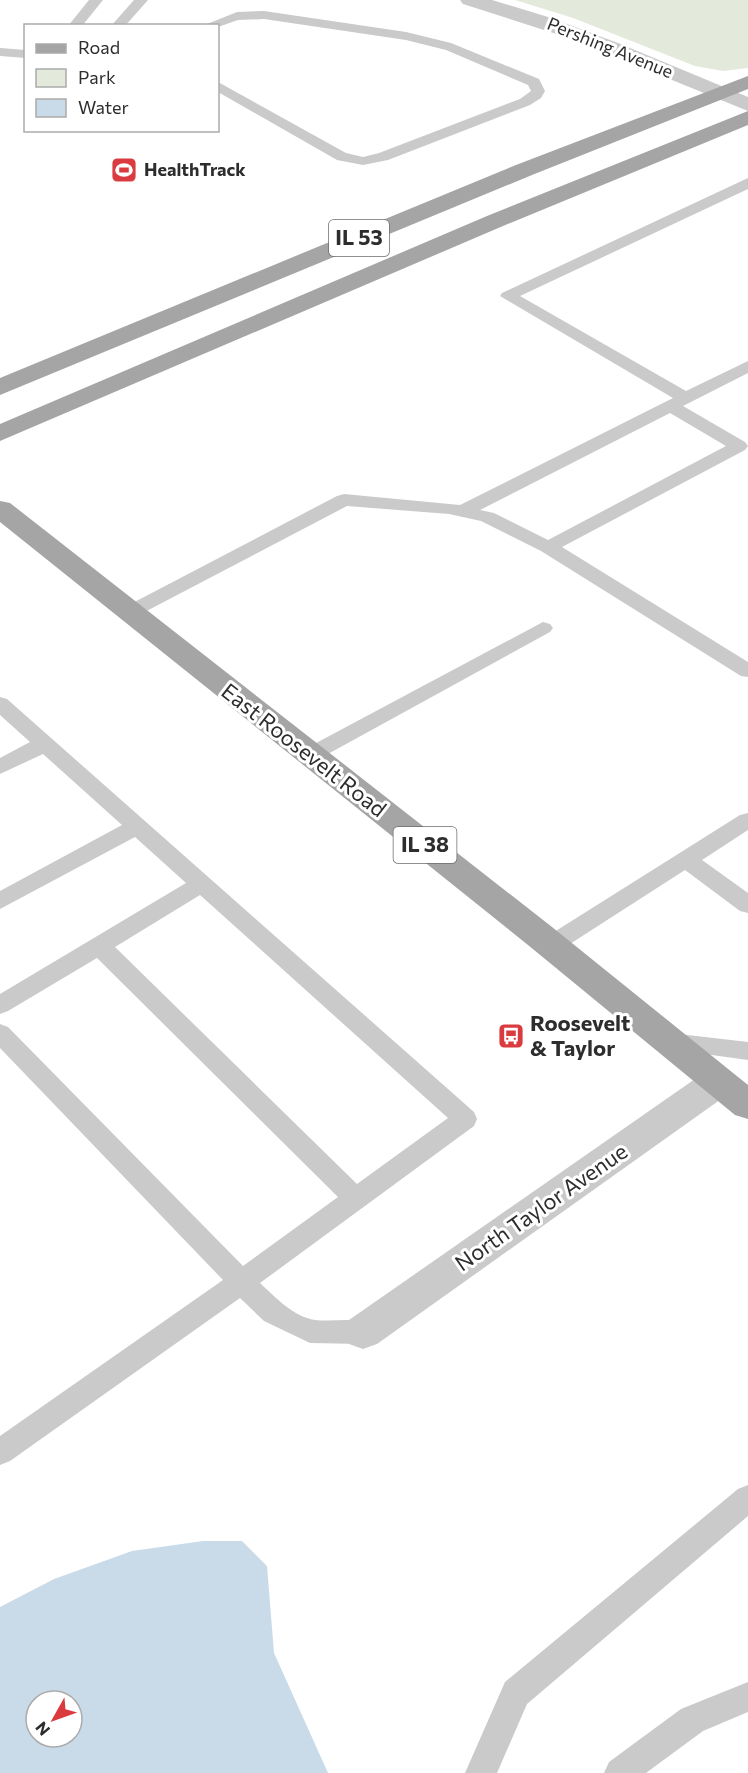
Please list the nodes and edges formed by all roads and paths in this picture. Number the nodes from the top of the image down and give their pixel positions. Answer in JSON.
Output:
{"nodes":[{"id":1,"x":96,"y":0,"type":"edge"},
{"id":2,"x":141,"y":0,"type":"edge"},
{"id":3,"x":470,"y":0,"type":"edge"},
{"id":4,"x":76,"y":24,"type":"edge"},
{"id":5,"x":119,"y":24,"type":"edge"},
{"id":6,"x":214,"y":24,"type":"edge"},
{"id":7,"x":0,"y":52,"type":"edge"},
{"id":8,"x":24,"y":54,"type":"edge"},
{"id":9,"x":748,"y":82,"type":"edge"},
{"id":10,"x":219,"y":87,"type":"edge"},
{"id":11,"x":719,"y":93,"type":"junction"},
{"id":12,"x":748,"y":105,"type":"edge"},
{"id":13,"x":748,"y":117,"type":"edge"},
{"id":14,"x":748,"y":183,"type":"edge"},
{"id":15,"x":748,"y":366,"type":"edge"},
{"id":16,"x":0,"y":387,"type":"edge"},
{"id":17,"x":679,"y":402,"type":"junction"},
{"id":18,"x":0,"y":433,"type":"edge"},
{"id":19,"x":745,"y":446,"type":"edge"},
{"id":20,"x":0,"y":509,"type":"edge"},
{"id":21,"x":463,"y":512,"type":"junction"},
{"id":22,"x":548,"y":547,"type":"junction"},
{"id":23,"x":130,"y":612,"type":"junction"},
{"id":24,"x":543,"y":628,"type":"dead end"},
{"id":25,"x":748,"y":671,"type":"edge"},
{"id":26,"x":0,"y":704,"type":"edge"},
{"id":27,"x":44,"y":744,"type":"junction"},
{"id":28,"x":310,"y":755,"type":"junction"},
{"id":29,"x":0,"y":767,"type":"edge"},
{"id":30,"x":748,"y":820,"type":"edge"},
{"id":31,"x":138,"y":826,"type":"junction"},
{"id":32,"x":687,"y":860,"type":"junction"},
{"id":33,"x":202,"y":885,"type":"junction"},
{"id":34,"x":0,"y":901,"type":"edge"},
{"id":35,"x":748,"y":905,"type":"edge"},
{"id":36,"x":551,"y":945,"type":"junction"},
{"id":37,"x":99,"y":946,"type":"junction"},
{"id":38,"x":0,"y":1005,"type":"edge"},
{"id":39,"x":0,"y":1033,"type":"edge"},
{"id":40,"x":670,"y":1042,"type":"junction"},
{"id":41,"x":748,"y":1051,"type":"edge"},
{"id":42,"x":718,"y":1082,"type":"junction"},
{"id":43,"x":748,"y":1105,"type":"edge"},
{"id":44,"x":356,"y":1198,"type":"junction"},
{"id":45,"x":241,"y":1282,"type":"junction"},
{"id":46,"x":363,"y":1332,"type":"joint"},
{"id":47,"x":0,"y":1452,"type":"edge"},
{"id":48,"x":748,"y":1498,"type":"edge"},
{"id":49,"x":748,"y":1696,"type":"edge"},
{"id":50,"x":482,"y":1773,"type":"edge"},
{"id":51,"x":620,"y":1773,"type":"edge"}],
"edges":[{"from":1,"to":4,"type":"lane"},
{"from":2,"to":5,"type":"lane"},
{"from":3,"to":11,"type":"street","name":"Pershing Avenue"},
{"from":6,"to":10,"type":"lane"},
{"from":7,"to":8,"type":"lane"},
{"from":9,"to":11,"type":"main road","number":"IL 53"},
{"from":11,"to":12,"type":"street","name":"Pershing Avenue"},
{"from":11,"to":16,"type":"main road","number":"IL 53"},
{"from":13,"to":18,"type":"main road","number":"IL 53"},
{"from":14,"to":17,"type":"lane"},
{"from":15,"to":17,"type":"lane"},
{"from":17,"to":19,"type":"lane"},
{"from":17,"to":21,"type":"lane"},
{"from":19,"to":22,"type":"lane"},
{"from":20,"to":23,"type":"main road","name":"East Roosevelt Road","number":"IL 38"},
{"from":21,"to":22,"type":"lane"},
{"from":21,"to":23,"type":"lane"},
{"from":22,"to":25,"type":"lane"},
{"from":23,"to":28,"type":"main road","name":"East Roosevelt Road","number":"IL 38"},
{"from":24,"to":28,"type":"lane"},
{"from":26,"to":27,"type":"lane"},
{"from":27,"to":29,"type":"lane"},
{"from":27,"to":31,"type":"lane"},
{"from":28,"to":36,"type":"main road","name":"East Roosevelt Road","number":"IL 38"},
{"from":30,"to":32,"type":"lane"},
{"from":31,"to":33,"type":"lane"},
{"from":31,"to":34,"type":"lane"},
{"from":32,"to":35,"type":"lane"},
{"from":32,"to":36,"type":"lane"},
{"from":33,"to":37,"type":"lane"},
{"from":33,"to":44,"type":"lane"},
{"from":36,"to":40,"type":"main road","name":"East Roosevelt Road","number":"IL 38"},
{"from":37,"to":38,"type":"lane"},
{"from":37,"to":44,"type":"lane"},
{"from":39,"to":45,"type":"lane"},
{"from":40,"to":41,"type":"lane"},
{"from":40,"to":42,"type":"main road","name":"East Roosevelt Road","number":"IL 38"},
{"from":42,"to":43,"type":"main road","name":"East Roosevelt Road","number":"IL 38"},
{"from":42,"to":46,"type":"street","name":"North Taylor Avenue"},
{"from":44,"to":45,"type":"lane"},
{"from":45,"to":46,"type":"lane"},
{"from":45,"to":47,"type":"lane"},
{"from":48,"to":50,"type":"lane"},
{"from":49,"to":51,"type":"lane"}]}
